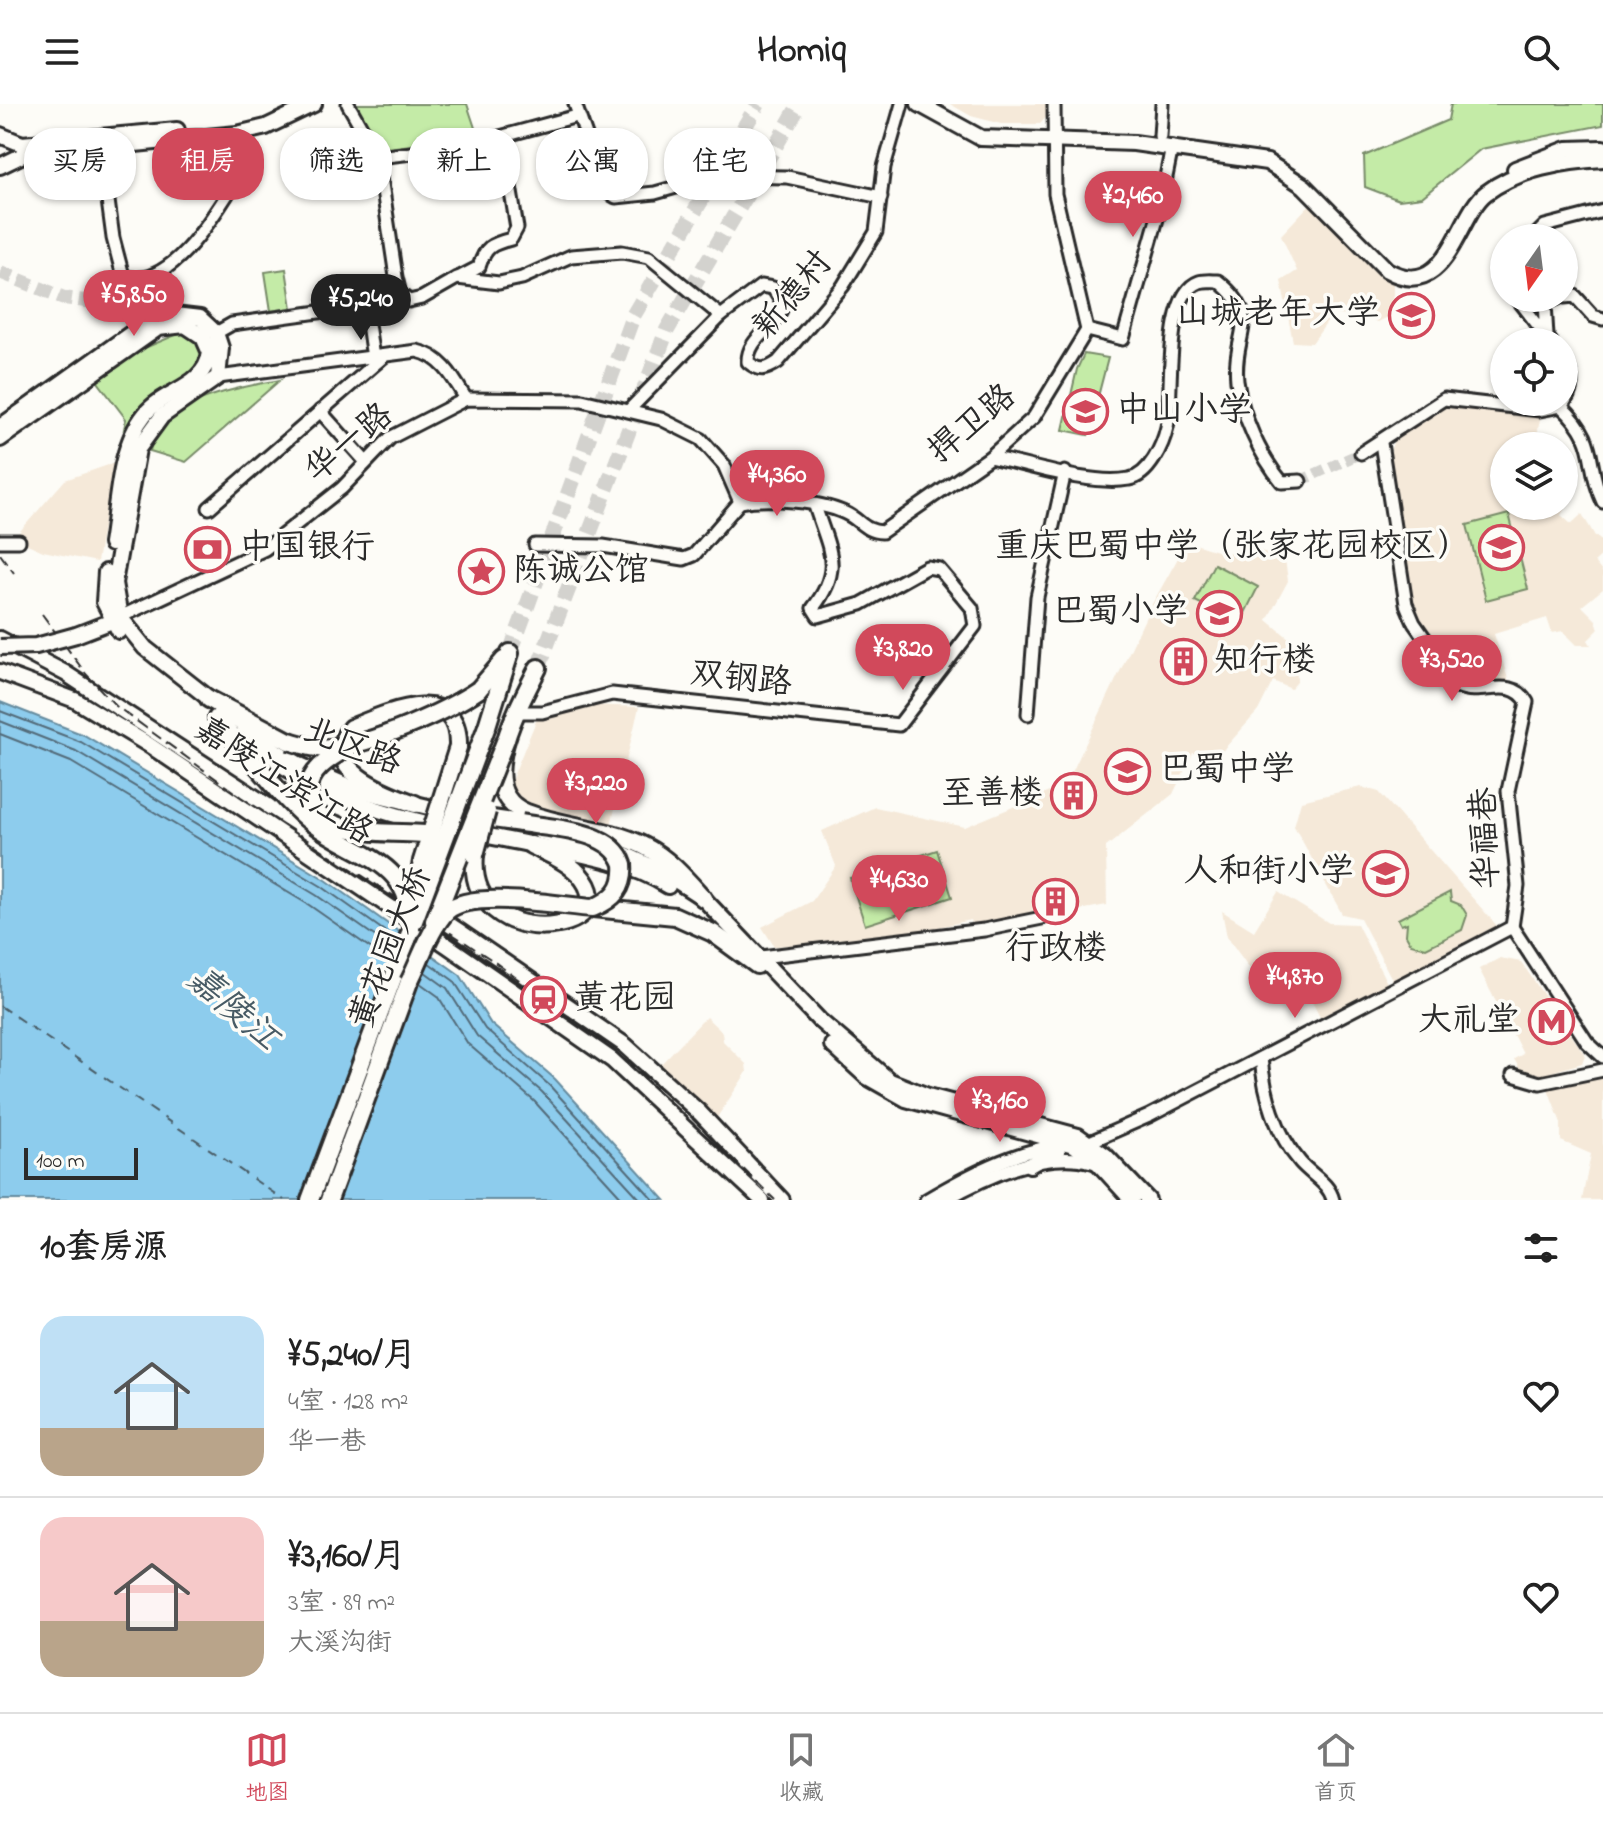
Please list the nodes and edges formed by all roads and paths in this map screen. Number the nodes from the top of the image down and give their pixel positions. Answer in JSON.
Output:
{"nodes":[{"id":1,"x":298,"y":104,"type":"edge"},
{"id":2,"x":314,"y":104,"type":"edge"},
{"id":3,"x":348,"y":104,"type":"edge"},
{"id":4,"x":902,"y":104,"type":"edge"},
{"id":5,"x":919,"y":104,"type":"edge"},
{"id":6,"x":937,"y":104,"type":"edge"},
{"id":7,"x":1054,"y":104,"type":"edge"},
{"id":8,"x":1162,"y":104,"type":"edge"},
{"id":9,"x":576,"y":110,"type":"edge"},
{"id":10,"x":362,"y":128,"type":"edge"},
{"id":11,"x":520,"y":131,"type":"edge"},
{"id":12,"x":1056,"y":134,"type":"junction"},
{"id":13,"x":0,"y":135,"type":"edge"},
{"id":14,"x":1160,"y":136,"type":"junction"},
{"id":15,"x":22,"y":144,"type":"junction"},
{"id":16,"x":136,"y":144,"type":"edge"},
{"id":17,"x":1172,"y":147,"type":"junction"},
{"id":18,"x":1603,"y":148,"type":"edge"},
{"id":19,"x":0,"y":153,"type":"edge"},
{"id":20,"x":24,"y":155,"type":"edge"},
{"id":21,"x":1603,"y":159,"type":"edge"},
{"id":22,"x":0,"y":166,"type":"edge"},
{"id":23,"x":881,"y":197,"type":"junction"},
{"id":24,"x":108,"y":200,"type":"edge"},
{"id":25,"x":224,"y":200,"type":"edge"},
{"id":26,"x":385,"y":200,"type":"edge"},
{"id":27,"x":512,"y":200,"type":"edge"},
{"id":28,"x":1603,"y":211,"type":"edge"},
{"id":29,"x":1553,"y":224,"type":"edge"},
{"id":30,"x":1405,"y":272,"type":"junction"},
{"id":31,"x":457,"y":278,"type":"junction"},
{"id":32,"x":1578,"y":299,"type":"edge"},
{"id":33,"x":139,"y":309,"type":"tunnel mouth"},
{"id":34,"x":1524,"y":312,"type":"edge"},
{"id":35,"x":166,"y":314,"type":"junction"},
{"id":36,"x":721,"y":316,"type":"junction"},
{"id":37,"x":1603,"y":319,"type":"edge"},
{"id":38,"x":154,"y":324,"type":"junction"},
{"id":39,"x":1539,"y":328,"type":"edge"},
{"id":40,"x":1087,"y":330,"type":"junction"},
{"id":41,"x":216,"y":333,"type":"junction"},
{"id":42,"x":378,"y":357,"type":"junction"},
{"id":43,"x":218,"y":377,"type":"junction"},
{"id":44,"x":466,"y":399,"type":"junction"},
{"id":45,"x":1490,"y":404,"type":"edge"},
{"id":46,"x":630,"y":409,"type":"junction"},
{"id":47,"x":320,"y":411,"type":"junction"},
{"id":48,"x":1569,"y":416,"type":"edge"},
{"id":49,"x":0,"y":427,"type":"edge"},
{"id":50,"x":0,"y":439,"type":"edge"},
{"id":51,"x":1381,"y":443,"type":"junction"},
{"id":52,"x":1361,"y":453,"type":"tunnel mouth"},
{"id":53,"x":990,"y":457,"type":"junction"},
{"id":54,"x":365,"y":461,"type":"junction"},
{"id":55,"x":1065,"y":472,"type":"junction"},
{"id":56,"x":1300,"y":481,"type":"dead end"},
{"id":57,"x":740,"y":502,"type":"junction"},
{"id":58,"x":1603,"y":502,"type":"edge"},
{"id":59,"x":815,"y":506,"type":"junction"},
{"id":60,"x":209,"y":508,"type":"dead end"},
{"id":61,"x":0,"y":541,"type":"edge"},
{"id":62,"x":19,"y":541,"type":"dead end"},
{"id":63,"x":535,"y":545,"type":"dead end"},
{"id":64,"x":116,"y":620,"type":"junction"},
{"id":65,"x":0,"y":639,"type":"edge"},
{"id":66,"x":0,"y":647,"type":"edge"},
{"id":67,"x":538,"y":668,"type":"tunnel mouth"},
{"id":68,"x":0,"y":672,"type":"edge"},
{"id":69,"x":209,"y":699,"type":"junction"},
{"id":70,"x":1028,"y":714,"type":"dead end"},
{"id":71,"x":515,"y":715,"type":"junction"},
{"id":72,"x":217,"y":718,"type":"junction"},
{"id":73,"x":506,"y":739,"type":"junction"},
{"id":74,"x":354,"y":744,"type":"junction"},
{"id":75,"x":501,"y":762,"type":"junction"},
{"id":76,"x":326,"y":778,"type":"junction"},
{"id":77,"x":307,"y":781,"type":"junction"},
{"id":78,"x":415,"y":804,"type":"junction"},
{"id":79,"x":464,"y":815,"type":"junction"},
{"id":80,"x":488,"y":836,"type":"junction"},
{"id":81,"x":531,"y":845,"type":"junction"},
{"id":82,"x":703,"y":898,"type":"junction"},
{"id":83,"x":593,"y":908,"type":"junction"},
{"id":84,"x":1042,"y":918,"type":"dead end"},
{"id":85,"x":1512,"y":927,"type":"junction"},
{"id":86,"x":411,"y":930,"type":"junction"},
{"id":87,"x":759,"y":961,"type":"junction"},
{"id":88,"x":409,"y":982,"type":"junction"},
{"id":89,"x":1603,"y":1057,"type":"edge"},
{"id":90,"x":1261,"y":1058,"type":"junction"},
{"id":91,"x":1603,"y":1070,"type":"edge"},
{"id":92,"x":1513,"y":1075,"type":"dead end"},
{"id":93,"x":1042,"y":1124,"type":"junction"},
{"id":94,"x":1065,"y":1143,"type":"junction"},
{"id":95,"x":1092,"y":1143,"type":"junction"},
{"id":96,"x":1099,"y":1164,"type":"junction"},
{"id":97,"x":1030,"y":1165,"type":"junction"},
{"id":98,"x":310,"y":1200,"type":"edge"},
{"id":99,"x":329,"y":1200,"type":"edge"},
{"id":100,"x":762,"y":1200,"type":"edge"},
{"id":101,"x":782,"y":1200,"type":"edge"},
{"id":102,"x":926,"y":1200,"type":"edge"},
{"id":103,"x":945,"y":1200,"type":"edge"},
{"id":104,"x":1132,"y":1200,"type":"edge"},
{"id":105,"x":1148,"y":1200,"type":"edge"},
{"id":106,"x":1333,"y":1200,"type":"edge"}],
"edges":[{"from":1,"to":15,"type":"main road"},
{"from":2,"to":16,"type":"main road"},
{"from":3,"to":10,"type":"street"},
{"from":4,"to":23,"type":"street","name":"新德村"},
{"from":5,"to":12,"type":"main road"},
{"from":6,"to":12,"type":"main road"},
{"from":7,"to":12,"type":"street"},
{"from":8,"to":14,"type":"street"},
{"from":9,"to":11,"type":"street"},
{"from":9,"to":23,"type":"street"},
{"from":12,"to":14,"type":"main road"},
{"from":12,"to":17,"type":"main road"},
{"from":12,"to":40,"type":"street"},
{"from":13,"to":15,"type":"main road"},
{"from":14,"to":30,"type":"main road"},
{"from":15,"to":19,"type":"main road"},
{"from":17,"to":30,"type":"main road"},
{"from":17,"to":40,"type":"street"},
{"from":18,"to":30,"type":"main road"},
{"from":20,"to":22,"type":"main road"},
{"from":21,"to":30,"type":"main road"},
{"from":23,"to":36,"type":"street","name":"新德村"},
{"from":24,"to":25,"type":"street"},
{"from":26,"to":31,"type":"street"},
{"from":27,"to":31,"type":"street"},
{"from":28,"to":29,"type":"street"},
{"from":31,"to":36,"type":"street"},
{"from":32,"to":37,"type":"street"},
{"from":33,"to":35,"type":"main road"},
{"from":34,"to":39,"type":"street"},
{"from":35,"to":38,"type":"main road"},
{"from":35,"to":41,"type":"main road"},
{"from":36,"to":46,"type":"street","name":"新德村"},
{"from":38,"to":49,"type":"main road"},
{"from":38,"to":50,"type":"main road"},
{"from":38,"to":64,"type":"main road","name":"北区路"},
{"from":40,"to":53,"type":"street","name":"捍卫路"},
{"from":41,"to":42,"type":"street"},
{"from":41,"to":43,"type":"main road"},
{"from":42,"to":43,"type":"street"},
{"from":42,"to":44,"type":"street"},
{"from":42,"to":47,"type":"street"},
{"from":43,"to":64,"type":"main road"},
{"from":44,"to":46,"type":"street","name":"华一路"},
{"from":44,"to":54,"type":"street","name":"华一路"},
{"from":45,"to":51,"type":"street"},
{"from":46,"to":57,"type":"street","name":"华一路"},
{"from":47,"to":54,"type":"street"},
{"from":47,"to":60,"type":"street"},
{"from":48,"to":58,"type":"street"},
{"from":51,"to":52,"type":"street"},
{"from":51,"to":85,"type":"street","name":"华福巷"},
{"from":53,"to":55,"type":"street"},
{"from":53,"to":59,"type":"street","name":"捍卫路"},
{"from":54,"to":64,"type":"street","name":"华一路"},
{"from":55,"to":56,"type":"street"},
{"from":55,"to":70,"type":"street"},
{"from":57,"to":59,"type":"street"},
{"from":57,"to":63,"type":"street"},
{"from":59,"to":71,"type":"street","name":"双钢路"},
{"from":61,"to":62,"type":"street"},
{"from":64,"to":66,"type":"main road","bridge":true},
{"from":64,"to":69,"type":"main road","name":"北区路"},
{"from":64,"to":72,"type":"main road","name":"北区路"},
{"from":65,"to":101,"type":"main road","name":"嘉陵江滨江路"},
{"from":67,"to":71,"type":"highway","name":"黄花园大桥"},
{"from":68,"to":100,"type":"main road","name":"嘉陵江滨江路"},
{"from":69,"to":74,"type":"highway","bridge":true},
{"from":69,"to":76,"type":"main road","name":"北区路"},
{"from":71,"to":73,"type":"highway","name":"黄花园大桥"},
{"from":72,"to":77,"type":"main road","name":"北区路"},
{"from":72,"to":86,"type":"highway","bridge":true},
{"from":73,"to":75,"type":"highway","bridge":true},
{"from":73,"to":88,"type":"highway","name":"黄花园大桥","bridge":true},
{"from":74,"to":80,"type":"highway","bridge":true},
{"from":74,"to":86,"type":"highway","name":"黄花园大桥","bridge":true},
{"from":75,"to":81,"type":"highway","bridge":true},
{"from":75,"to":82,"type":"highway"},
{"from":76,"to":77,"type":"main road"},
{"from":76,"to":78,"type":"main road","name":"北区路"},
{"from":77,"to":80,"type":"main road","name":"北区路"},
{"from":78,"to":79,"type":"main road","name":"北区路"},
{"from":78,"to":86,"type":"highway","bridge":true},
{"from":79,"to":82,"type":"main road","name":"北区路"},
{"from":79,"to":83,"type":"highway","bridge":true},
{"from":80,"to":81,"type":"main road","name":"北区路"},
{"from":81,"to":87,"type":"main road","name":"北区路"},
{"from":82,"to":87,"type":"main road","name":"北区路"},
{"from":83,"to":87,"type":"highway"},
{"from":83,"to":88,"type":"highway","bridge":true},
{"from":84,"to":87,"type":"street"},
{"from":85,"to":89,"type":"street"},
{"from":85,"to":90,"type":"street"},
{"from":86,"to":98,"type":"highway","name":"黄花园大桥"},
{"from":87,"to":93,"type":"main road","name":"北区路"},
{"from":87,"to":94,"type":"main road","name":"北区路"},
{"from":88,"to":99,"type":"highway","name":"黄花园大桥"},
{"from":90,"to":95,"type":"street"},
{"from":90,"to":106,"type":"street"},
{"from":91,"to":92,"type":"street"},
{"from":93,"to":94,"type":"main road"},
{"from":93,"to":95,"type":"main road","name":"北区路"},
{"from":94,"to":95,"type":"street"},
{"from":94,"to":96,"type":"main road"},
{"from":94,"to":97,"type":"main road"},
{"from":94,"to":102,"type":"street"},
{"from":95,"to":105,"type":"main road"},
{"from":96,"to":97,"type":"street"},
{"from":96,"to":104,"type":"main road"},
{"from":97,"to":103,"type":"street"}]}
